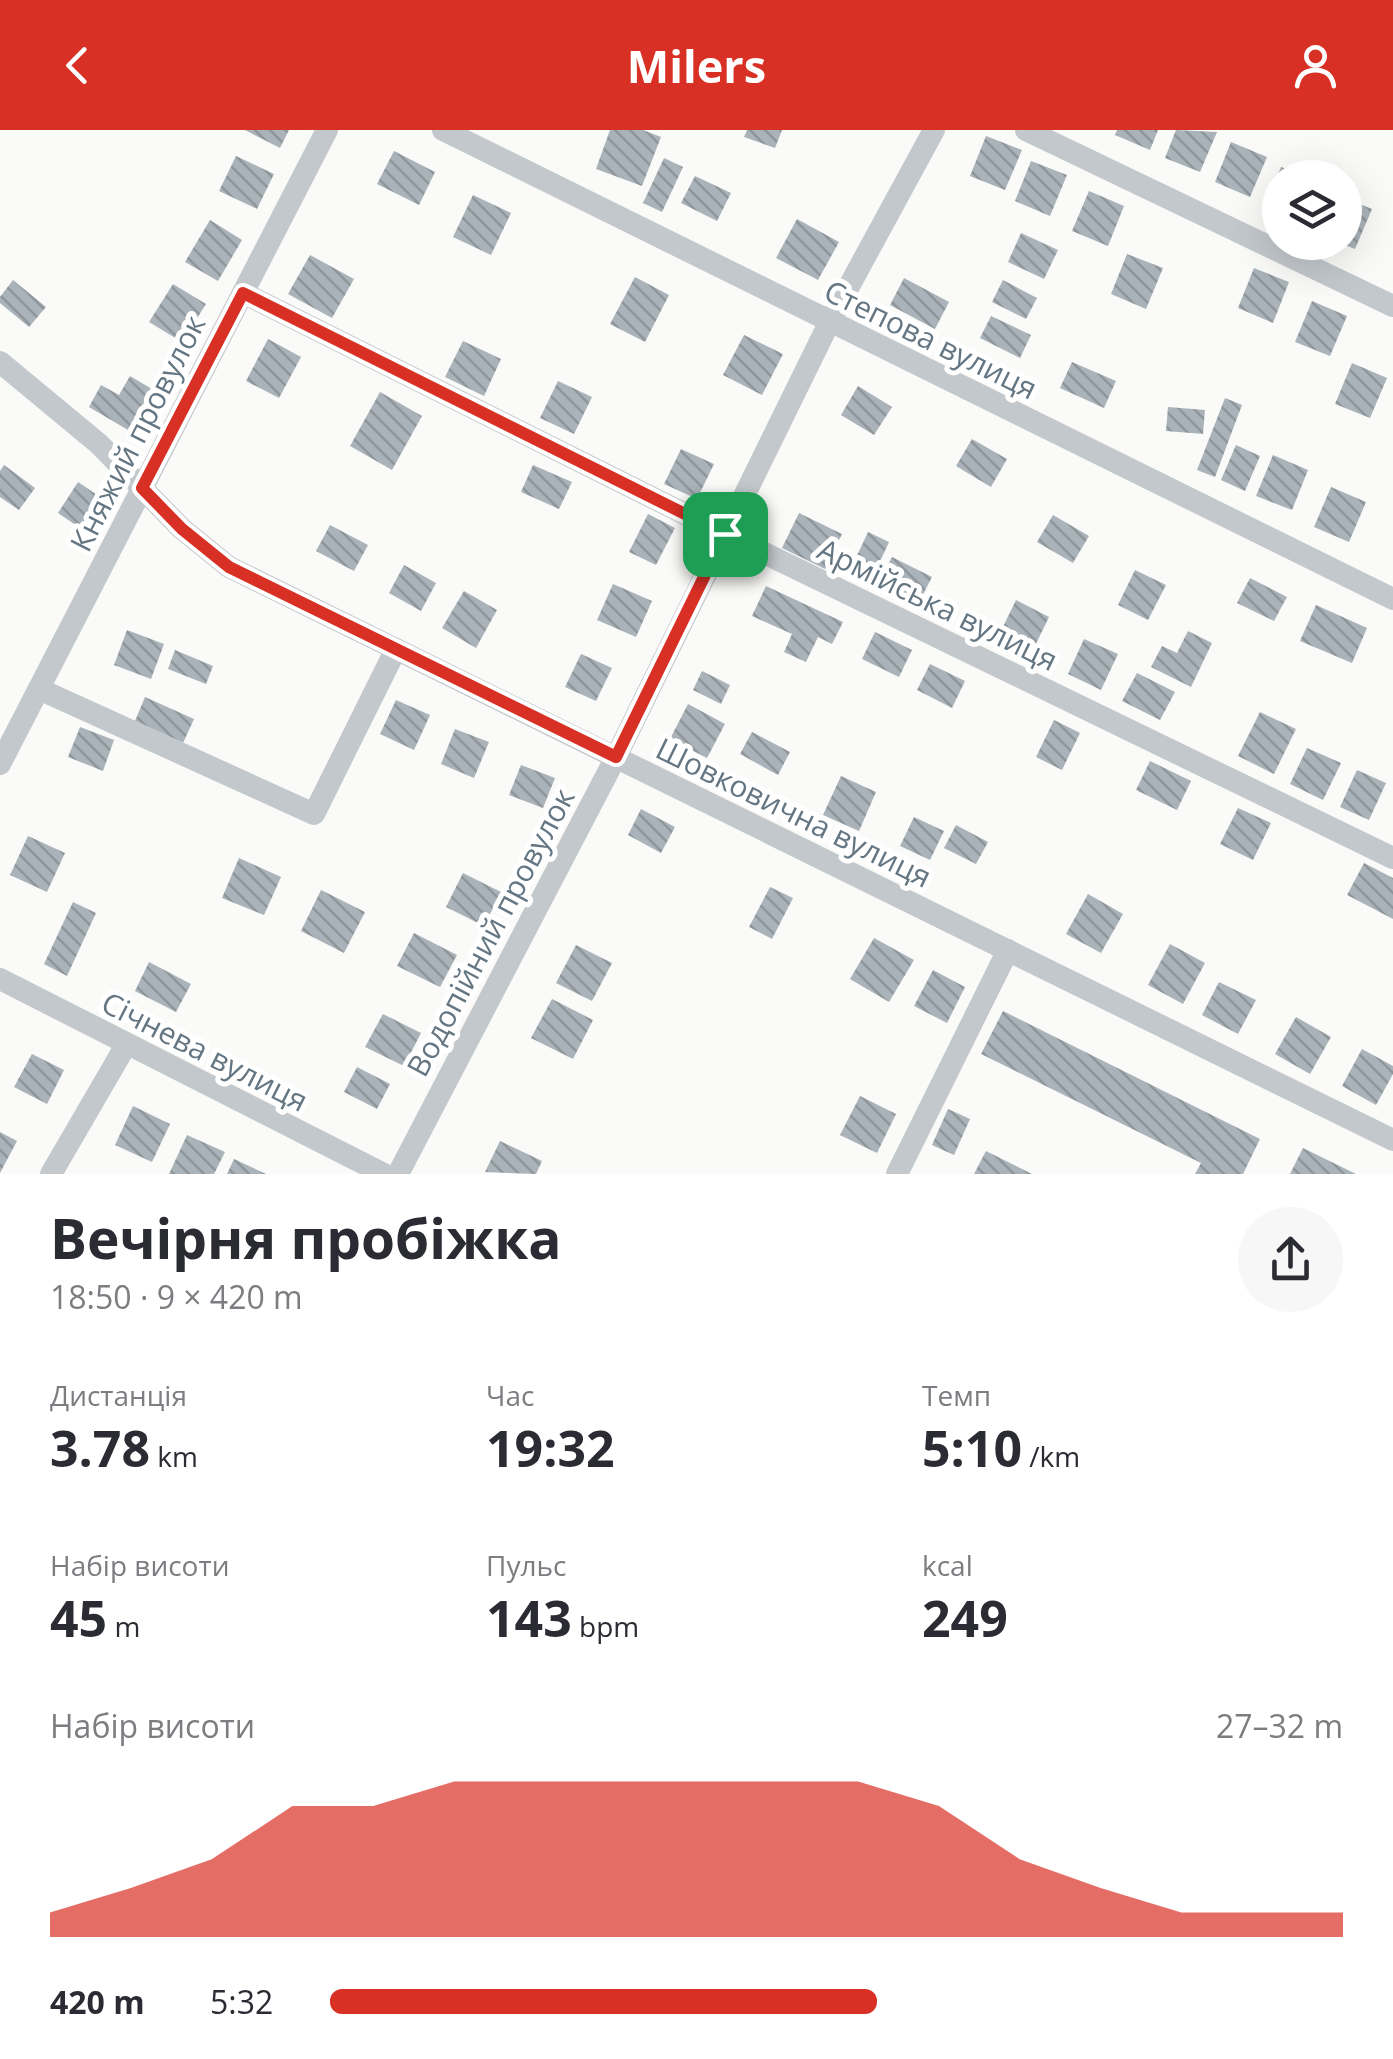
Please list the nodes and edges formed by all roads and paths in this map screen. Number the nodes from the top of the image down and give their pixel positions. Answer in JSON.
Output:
{"nodes":[{"id":1,"x":327,"y":130,"type":"edge"},
{"id":2,"x":443,"y":130,"type":"edge"},
{"id":3,"x":934,"y":130,"type":"edge"},
{"id":4,"x":1026,"y":130,"type":"edge"},
{"id":5,"x":243,"y":293,"type":"junction"},
{"id":6,"x":1393,"y":306,"type":"edge"},
{"id":7,"x":829,"y":323,"type":"junction"},
{"id":8,"x":0,"y":362,"type":"edge"},
{"id":9,"x":142,"y":488,"type":"junction"},
{"id":10,"x":725,"y":534,"type":"junction"},
{"id":11,"x":1393,"y":600,"type":"edge"},
{"id":12,"x":396,"y":649,"type":"junction"},
{"id":13,"x":39,"y":689,"type":"junction"},
{"id":14,"x":6,"y":737,"type":"edge"},
{"id":15,"x":616,"y":757,"type":"junction"},
{"id":16,"x":0,"y":764,"type":"edge"},
{"id":17,"x":1393,"y":858,"type":"edge"},
{"id":18,"x":1008,"y":950,"type":"junction"},
{"id":19,"x":0,"y":979,"type":"edge"},
{"id":20,"x":126,"y":1044,"type":"junction"},
{"id":21,"x":1393,"y":1140,"type":"edge"},
{"id":22,"x":51,"y":1174,"type":"edge"},
{"id":23,"x":384,"y":1174,"type":"edge"},
{"id":24,"x":398,"y":1174,"type":"edge"},
{"id":25,"x":898,"y":1174,"type":"edge"}],
"edges":[{"from":1,"to":5,"type":"street","name":"Княжий провулок"},
{"from":2,"to":7,"type":"street","name":"Степова вулиця"},
{"from":3,"to":7,"type":"street","name":"Водопійний провулок"},
{"from":4,"to":6,"type":"street"},
{"from":5,"to":9,"type":"street","name":"Княжий провулок"},
{"from":5,"to":10,"type":"street","name":"Армійська вулиця"},
{"from":7,"to":10,"type":"street","name":"Водопійний провулок"},
{"from":7,"to":11,"type":"street","name":"Степова вулиця"},
{"from":8,"to":9,"type":"street","name":"Шовковична вулиця"},
{"from":9,"to":12,"type":"street","name":"Шовковична вулиця"},
{"from":9,"to":13,"type":"street","name":"Княжий провулок"},
{"from":10,"to":15,"type":"street","name":"Водопійний провулок"},
{"from":10,"to":17,"type":"street","name":"Армійська вулиця"},
{"from":12,"to":13,"type":"street"},
{"from":12,"to":15,"type":"street","name":"Шовковична вулиця"},
{"from":13,"to":14,"type":"street","name":"Княжий провулок"},
{"from":14,"to":16,"type":"street","name":"Княжий провулок"},
{"from":15,"to":18,"type":"street","name":"Шовковична вулиця"},
{"from":15,"to":24,"type":"street","name":"Водопійний провулок"},
{"from":18,"to":21,"type":"street","name":"Шовковична вулиця"},
{"from":18,"to":25,"type":"street"},
{"from":19,"to":20,"type":"street","name":"Січнева вулиця"},
{"from":20,"to":22,"type":"street"},
{"from":20,"to":23,"type":"street","name":"Січнева вулиця"}]}
